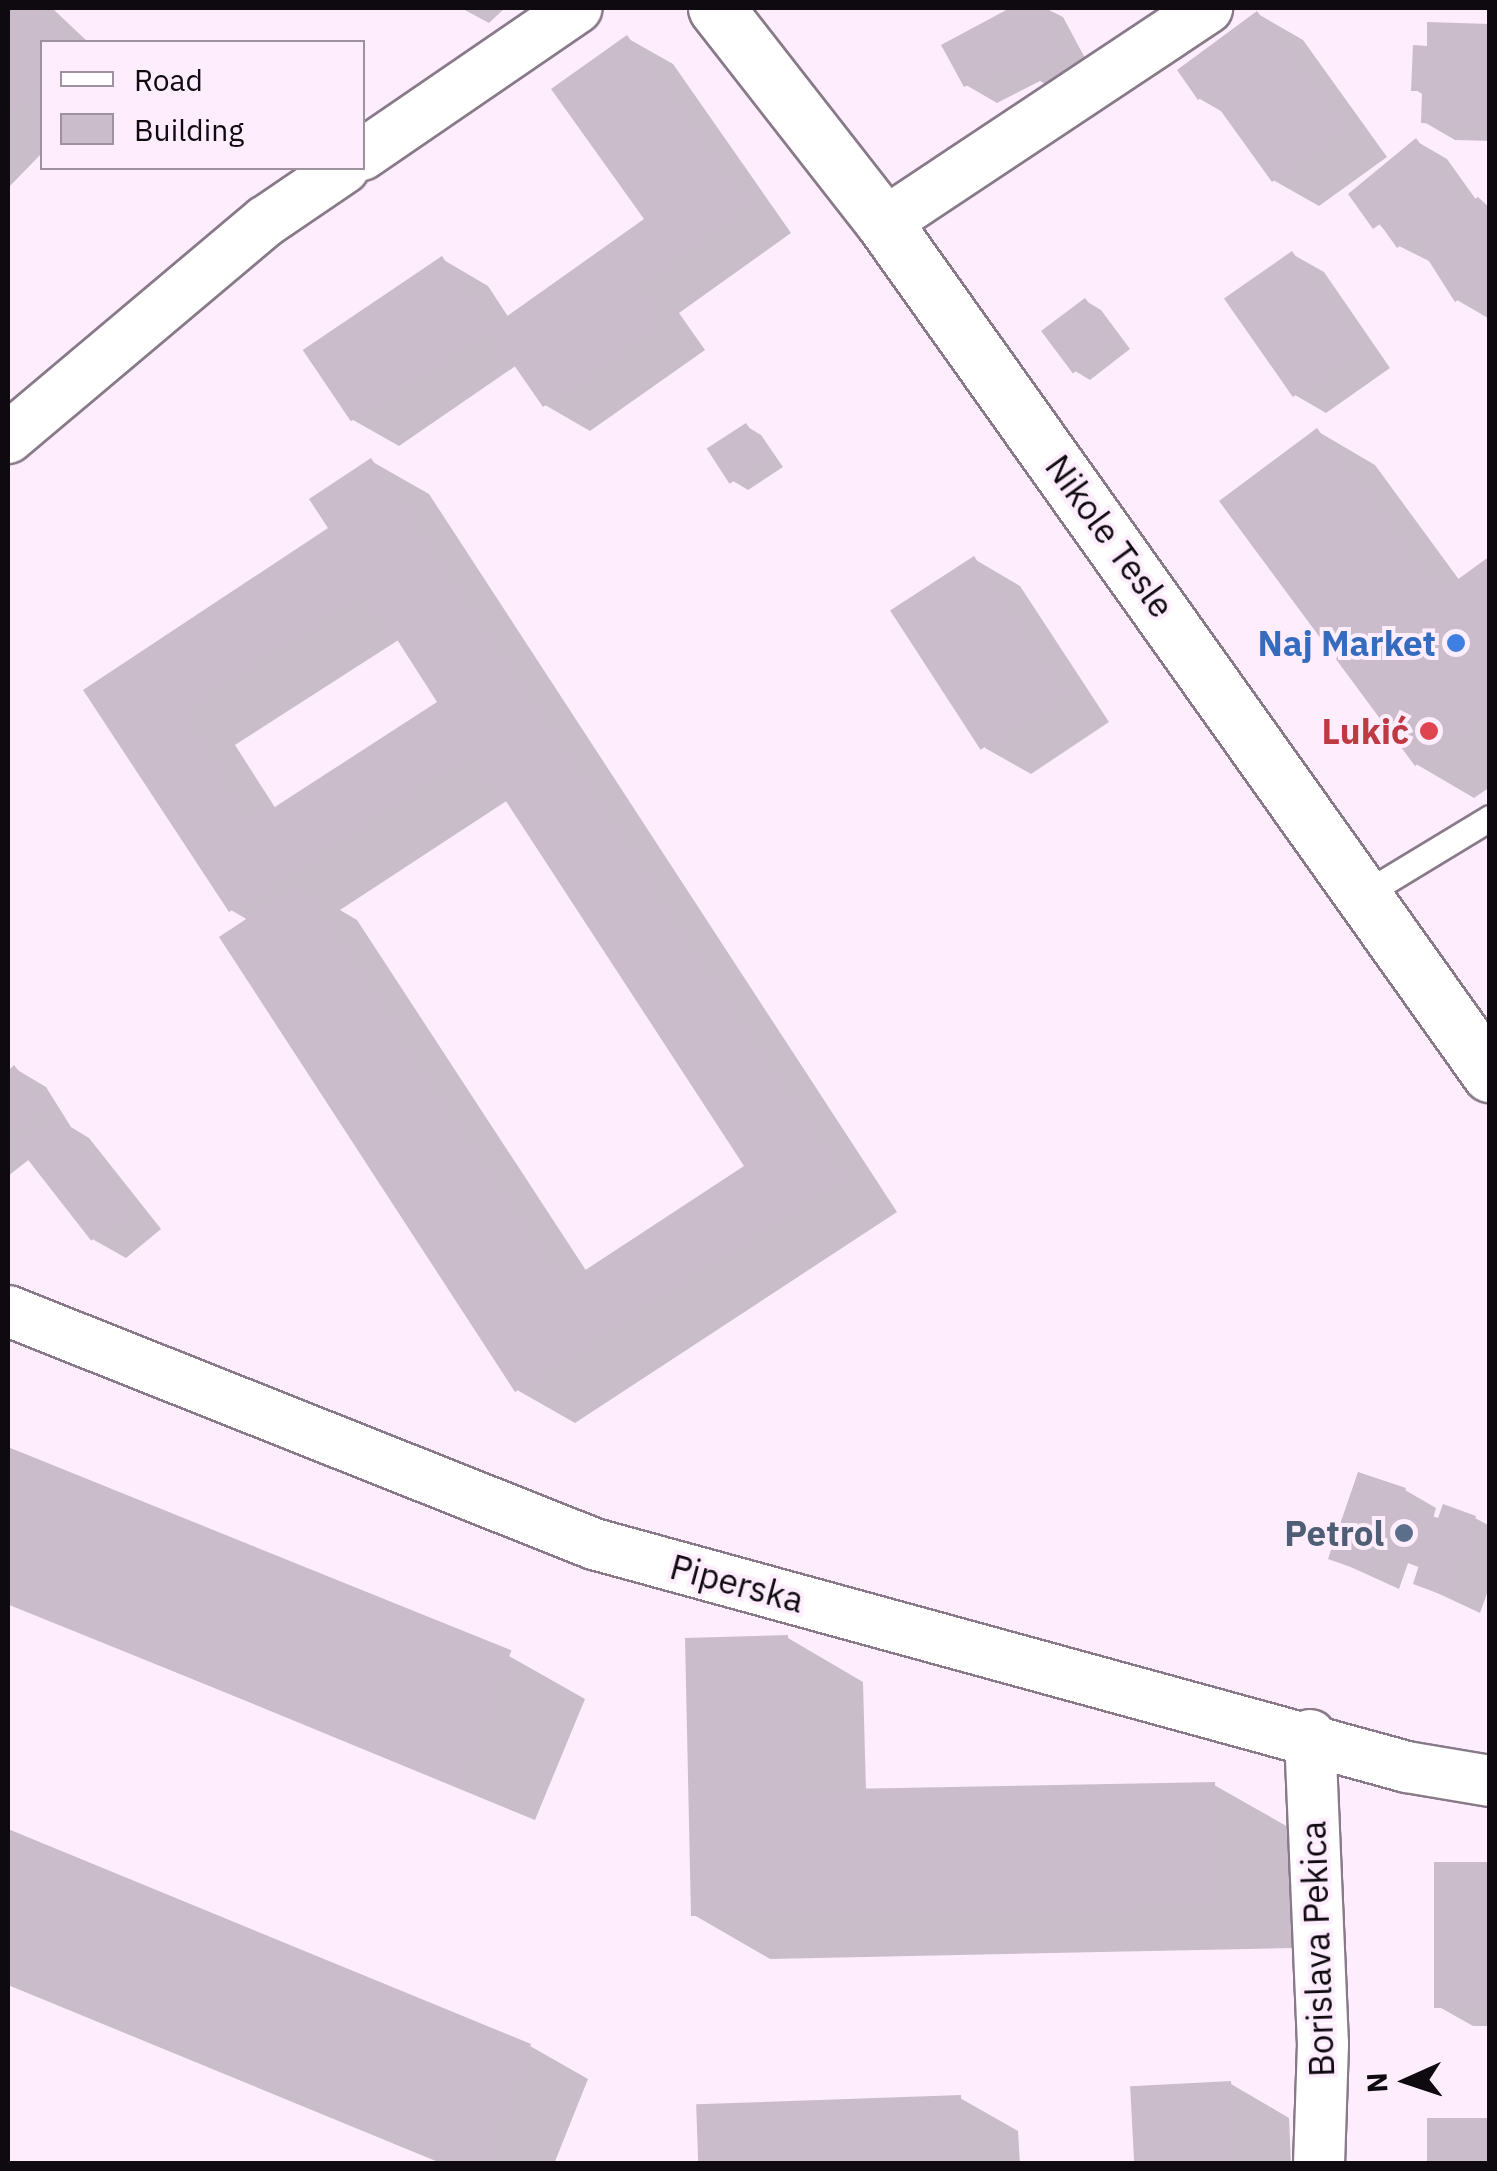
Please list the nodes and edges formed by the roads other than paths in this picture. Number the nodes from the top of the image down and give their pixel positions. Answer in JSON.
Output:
{"nodes":[{"id":1,"x":577,"y":8,"type":"edge"},
{"id":2,"x":716,"y":8,"type":"edge"},
{"id":3,"x":1207,"y":8,"type":"edge"},
{"id":4,"x":365,"y":153,"type":"edge"},
{"id":5,"x":341,"y":170,"type":"edge"},
{"id":6,"x":884,"y":222,"type":"junction"},
{"id":7,"x":8,"y":438,"type":"edge"},
{"id":8,"x":1490,"y":818,"type":"edge"},
{"id":9,"x":1366,"y":893,"type":"junction"},
{"id":10,"x":1490,"y":1074,"type":"edge"},
{"id":11,"x":8,"y":1311,"type":"edge"},
{"id":12,"x":1310,"y":1736,"type":"junction"},
{"id":13,"x":1490,"y":1781,"type":"edge"},
{"id":14,"x":1320,"y":2164,"type":"edge"}],
"edges":[{"from":1,"to":4,"type":"street"},
{"from":2,"to":6,"type":"street","name":"Nikole Tesle"},
{"from":3,"to":6,"type":"street"},
{"from":5,"to":7,"type":"street"},
{"from":6,"to":9,"type":"street","name":"Nikole Tesle"},
{"from":8,"to":9,"type":"lane"},
{"from":9,"to":10,"type":"street","name":"Nikole Tesle"},
{"from":11,"to":12,"type":"street","name":"Piperska"},
{"from":12,"to":13,"type":"street","name":"Piperska"},
{"from":12,"to":14,"type":"street","name":"Borislava Pekica"}]}
